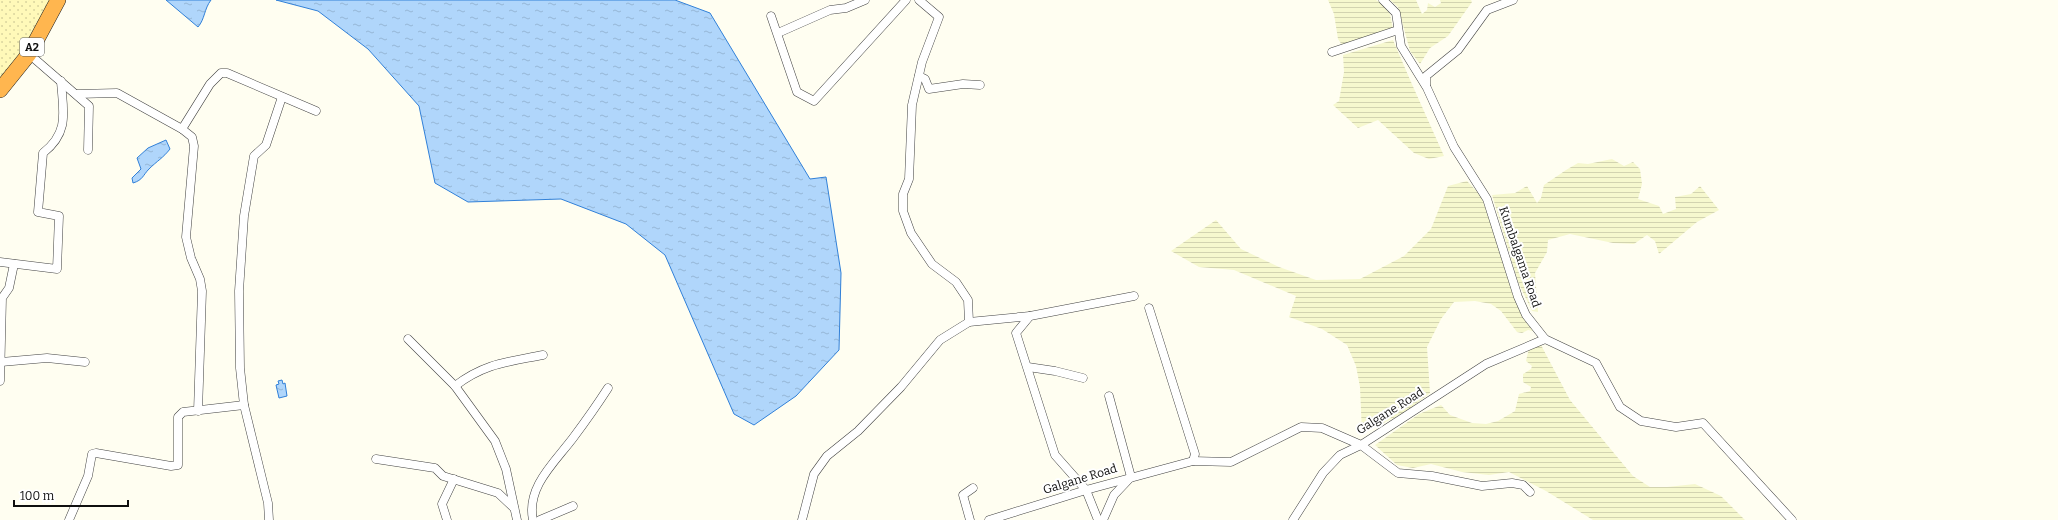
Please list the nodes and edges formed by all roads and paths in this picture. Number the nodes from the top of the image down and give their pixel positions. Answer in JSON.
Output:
{"nodes":[{"id":1,"x":58,"y":0,"type":"edge"},
{"id":2,"x":865,"y":0,"type":"edge"},
{"id":3,"x":906,"y":0,"type":"edge"},
{"id":4,"x":919,"y":0,"type":"edge"},
{"id":5,"x":1384,"y":0,"type":"edge"},
{"id":6,"x":1513,"y":0,"type":"edge"},
{"id":7,"x":771,"y":16,"type":"dead end"},
{"id":8,"x":1398,"y":30,"type":"junction"},
{"id":9,"x":778,"y":33,"type":"junction"},
{"id":10,"x":1332,"y":52,"type":"dead end"},
{"id":11,"x":29,"y":54,"type":"junction"},
{"id":12,"x":919,"y":76,"type":"junction"},
{"id":13,"x":61,"y":82,"type":"junction"},
{"id":14,"x":980,"y":85,"type":"dead end"},
{"id":15,"x":1427,"y":88,"type":"junction"},
{"id":16,"x":0,"y":90,"type":"edge"},
{"id":17,"x":77,"y":94,"type":"junction"},
{"id":18,"x":282,"y":97,"type":"junction"},
{"id":19,"x":316,"y":111,"type":"dead end"},
{"id":20,"x":182,"y":128,"type":"junction"},
{"id":21,"x":88,"y":150,"type":"dead end"},
{"id":22,"x":0,"y":262,"type":"edge"},
{"id":23,"x":14,"y":264,"type":"junction"},
{"id":24,"x":1134,"y":296,"type":"dead end"},
{"id":25,"x":1149,"y":308,"type":"dead end"},
{"id":26,"x":1030,"y":316,"type":"junction"},
{"id":27,"x":969,"y":322,"type":"junction"},
{"id":28,"x":408,"y":339,"type":"dead end"},
{"id":29,"x":1545,"y":339,"type":"junction"},
{"id":30,"x":543,"y":355,"type":"dead end"},
{"id":31,"x":1,"y":362,"type":"junction"},
{"id":32,"x":85,"y":362,"type":"dead end"},
{"id":33,"x":1028,"y":367,"type":"junction"},
{"id":34,"x":1083,"y":378,"type":"dead end"},
{"id":35,"x":0,"y":381,"type":"edge"},
{"id":36,"x":455,"y":386,"type":"junction"},
{"id":37,"x":608,"y":388,"type":"dead end"},
{"id":38,"x":1109,"y":396,"type":"dead end"},
{"id":39,"x":244,"y":405,"type":"junction"},
{"id":40,"x":198,"y":411,"type":"junction"},
{"id":41,"x":1361,"y":445,"type":"junction"},
{"id":42,"x":376,"y":459,"type":"dead end"},
{"id":43,"x":1193,"y":461,"type":"junction"},
{"id":44,"x":1131,"y":477,"type":"junction"},
{"id":45,"x":454,"y":479,"type":"junction"},
{"id":46,"x":973,"y":488,"type":"dead end"},
{"id":47,"x":1086,"y":490,"type":"junction"},
{"id":48,"x":1530,"y":492,"type":"dead end"},
{"id":49,"x":810,"y":493,"type":"dead end"},
{"id":50,"x":573,"y":506,"type":"dead end"},
{"id":51,"x":514,"y":508,"type":"junction"},
{"id":52,"x":68,"y":520,"type":"edge"},
{"id":53,"x":269,"y":520,"type":"edge"},
{"id":54,"x":447,"y":520,"type":"edge"},
{"id":55,"x":517,"y":520,"type":"edge"},
{"id":56,"x":533,"y":520,"type":"edge"},
{"id":57,"x":540,"y":520,"type":"edge"},
{"id":58,"x":803,"y":520,"type":"edge"},
{"id":59,"x":970,"y":520,"type":"edge"},
{"id":60,"x":989,"y":520,"type":"edge"},
{"id":61,"x":1098,"y":520,"type":"edge"},
{"id":62,"x":1103,"y":520,"type":"edge"},
{"id":63,"x":1293,"y":520,"type":"edge"},
{"id":64,"x":1792,"y":520,"type":"edge"}],
"edges":[{"from":1,"to":11,"type":"highway","number":"A2"},
{"from":2,"to":9,"type":"street"},
{"from":3,"to":9,"type":"street"},
{"from":4,"to":12,"type":"street"},
{"from":5,"to":8,"type":"street","name":"Kumbalgama Road"},
{"from":6,"to":15,"type":"street"},
{"from":7,"to":9,"type":"street"},
{"from":8,"to":10,"type":"street"},
{"from":8,"to":15,"type":"street","name":"Kumbalgama Road"},
{"from":11,"to":13,"type":"street"},
{"from":11,"to":16,"type":"highway","number":"A2"},
{"from":12,"to":14,"type":"street"},
{"from":12,"to":27,"type":"street"},
{"from":13,"to":17,"type":"street"},
{"from":13,"to":23,"type":"street"},
{"from":15,"to":29,"type":"street","name":"Kumbalgama Road"},
{"from":17,"to":20,"type":"street"},
{"from":17,"to":21,"type":"street"},
{"from":18,"to":19,"type":"street"},
{"from":18,"to":20,"type":"street"},
{"from":18,"to":39,"type":"street"},
{"from":20,"to":40,"type":"street"},
{"from":22,"to":23,"type":"street"},
{"from":23,"to":31,"type":"street"},
{"from":24,"to":26,"type":"street"},
{"from":25,"to":43,"type":"street"},
{"from":26,"to":27,"type":"street"},
{"from":26,"to":33,"type":"street"},
{"from":27,"to":58,"type":"street"},
{"from":28,"to":36,"type":"street"},
{"from":29,"to":41,"type":"street","name":"Galgane Road"},
{"from":29,"to":64,"type":"street","name":"Kumbalgama Road"},
{"from":30,"to":36,"type":"street"},
{"from":31,"to":32,"type":"street"},
{"from":31,"to":35,"type":"street"},
{"from":33,"to":34,"type":"street"},
{"from":33,"to":47,"type":"street"},
{"from":36,"to":51,"type":"street"},
{"from":37,"to":56,"type":"street"},
{"from":38,"to":44,"type":"street"},
{"from":39,"to":40,"type":"street"},
{"from":39,"to":53,"type":"street"},
{"from":40,"to":52,"type":"street"},
{"from":41,"to":43,"type":"street","name":"Galgane Road"},
{"from":41,"to":48,"type":"street"},
{"from":41,"to":63,"type":"street"},
{"from":42,"to":45,"type":"street"},
{"from":43,"to":44,"type":"street","name":"Galgane Road"},
{"from":44,"to":47,"type":"street","name":"Galgane Road"},
{"from":44,"to":62,"type":"street"},
{"from":45,"to":51,"type":"street"},
{"from":45,"to":54,"type":"street"},
{"from":46,"to":59,"type":"street"},
{"from":47,"to":60,"type":"street","name":"Galgane Road"},
{"from":47,"to":61,"type":"street"},
{"from":49,"to":58,"type":"street"},
{"from":50,"to":57,"type":"street"},
{"from":51,"to":55,"type":"street"}]}
